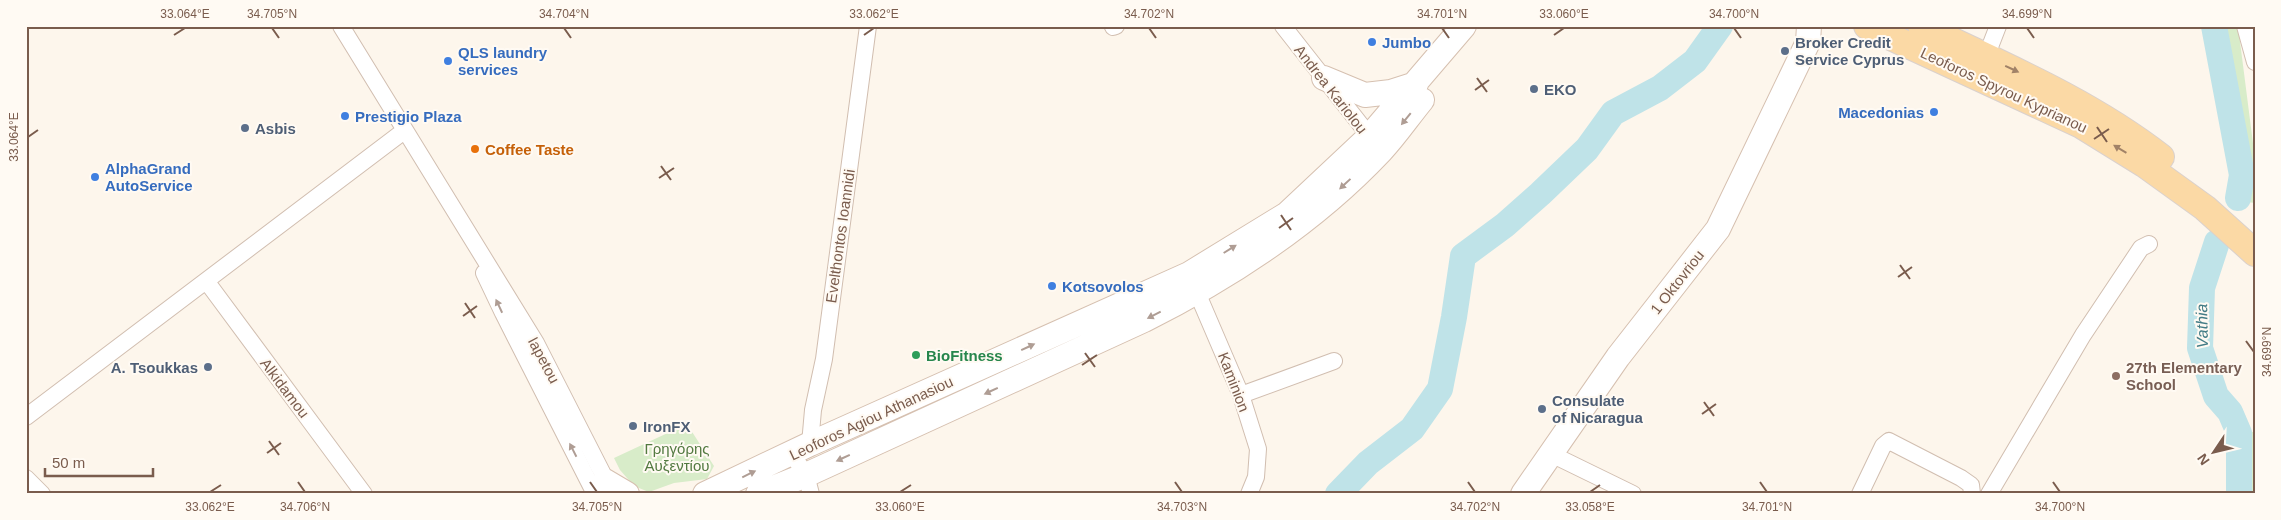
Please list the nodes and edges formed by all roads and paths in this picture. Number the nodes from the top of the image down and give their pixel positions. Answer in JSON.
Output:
{"nodes":[{"id":1,"x":341,"y":26,"type":"edge"},
{"id":2,"x":868,"y":26,"type":"edge"},
{"id":3,"x":1283,"y":26,"type":"edge"},
{"id":4,"x":1464,"y":26,"type":"edge"},
{"id":5,"x":1480,"y":26,"type":"edge"},
{"id":6,"x":1809,"y":26,"type":"edge"},
{"id":7,"x":1828,"y":26,"type":"edge"},
{"id":8,"x":1867,"y":26,"type":"edge"},
{"id":9,"x":1921,"y":26,"type":"edge"},
{"id":10,"x":1998,"y":26,"type":"edge"},
{"id":11,"x":2245,"y":26,"type":"edge"},
{"id":12,"x":1802,"y":54,"type":"junction"},
{"id":13,"x":1986,"y":56,"type":"junction"},
{"id":14,"x":2255,"y":62,"type":"edge"},
{"id":15,"x":1324,"y":78,"type":"junction"},
{"id":16,"x":1416,"y":84,"type":"junction"},
{"id":17,"x":404,"y":131,"type":"junction"},
{"id":18,"x":1375,"y":144,"type":"junction"},
{"id":19,"x":2255,"y":233,"type":"edge"},
{"id":20,"x":2150,"y":244,"type":"dead end"},
{"id":21,"x":2255,"y":253,"type":"edge"},
{"id":22,"x":207,"y":282,"type":"junction"},
{"id":23,"x":1193,"y":284,"type":"junction"},
{"id":24,"x":1334,"y":361,"type":"dead end"},
{"id":25,"x":1241,"y":395,"type":"junction"},
{"id":26,"x":26,"y":417,"type":"edge"},
{"id":27,"x":801,"y":449,"type":"junction"},
{"id":28,"x":1551,"y":454,"type":"junction"},
{"id":29,"x":26,"y":478,"type":"edge"},
{"id":30,"x":809,"y":484,"type":"edge"},
{"id":31,"x":604,"y":489,"type":"edge"},
{"id":32,"x":770,"y":491,"type":"edge"},
{"id":33,"x":1861,"y":493,"type":"edge"},
{"id":34,"x":42,"y":494,"type":"edge"},
{"id":35,"x":364,"y":494,"type":"edge"},
{"id":36,"x":627,"y":494,"type":"edge"},
{"id":37,"x":705,"y":494,"type":"edge"},
{"id":38,"x":1249,"y":494,"type":"edge"},
{"id":39,"x":1523,"y":494,"type":"edge"},
{"id":40,"x":1633,"y":494,"type":"edge"},
{"id":41,"x":1972,"y":494,"type":"edge"},
{"id":42,"x":1989,"y":494,"type":"edge"}],
"edges":[{"from":1,"to":17,"type":"street","name":"Iapetou"},
{"from":2,"to":27,"type":"street","name":"Evelthontos Ioannidi"},
{"from":3,"to":15,"type":"street","name":"Andrea Kariolou"},
{"from":4,"to":16,"type":"main road","name":"Leoforos Agiou Athanasiou"},
{"from":5,"to":18,"type":"main road","name":"Leoforos Agiou Athanasiou","one_way":true},
{"from":6,"to":12,"type":"main road","name":"1 Oktovriou"},
{"from":7,"to":12,"type":"main road","name":"1 Oktovriou"},
{"from":21,"to":8,"type":"main road","name":"Leoforos Spyrou Kyprianou","one_way":true},
{"from":9,"to":13,"type":"main road","name":"Leoforos Spyrou Kyprianou"},
{"from":10,"to":13,"type":"street"},
{"from":11,"to":14,"type":"street"},
{"from":12,"to":28,"type":"main road","name":"1 Oktovriou"},
{"from":13,"to":19,"type":"main road","name":"Leoforos Spyrou Kyprianou","one_way":true},
{"from":15,"to":16,"type":"main road"},
{"from":15,"to":18,"type":"street","name":"Andrea Kariolou"},
{"from":16,"to":18,"type":"main road","name":"Leoforos Agiou Athanasiou"},
{"from":17,"to":22,"type":"street"},
{"from":17,"to":31,"type":"street","name":"Iapetou"},
{"from":18,"to":23,"type":"main road","name":"Leoforos Agiou Athanasiou"},
{"from":20,"to":42,"type":"street"},
{"from":22,"to":26,"type":"street"},
{"from":22,"to":35,"type":"street","name":"Alkidamou"},
{"from":23,"to":25,"type":"street","name":"Kaminion"},
{"from":27,"to":23,"type":"main road","name":"Leoforos Agiou Athanasiou","one_way":true},
{"from":23,"to":30,"type":"main road","name":"Leoforos Agiou Athanasiou","one_way":true},
{"from":24,"to":25,"type":"street"},
{"from":25,"to":38,"type":"street","name":"Kaminion"},
{"from":27,"to":30,"type":"street"},
{"from":37,"to":27,"type":"main road","name":"Leoforos Agiou Athanasiou","one_way":true},
{"from":28,"to":39,"type":"main road","name":"1 Oktovriou"},
{"from":28,"to":40,"type":"street"},
{"from":29,"to":34,"type":"street"},
{"from":30,"to":32,"type":"main road","name":"Leoforos Agiou Athanasiou"},
{"from":31,"to":36,"type":"main road"},
{"from":33,"to":41,"type":"street"}]}
